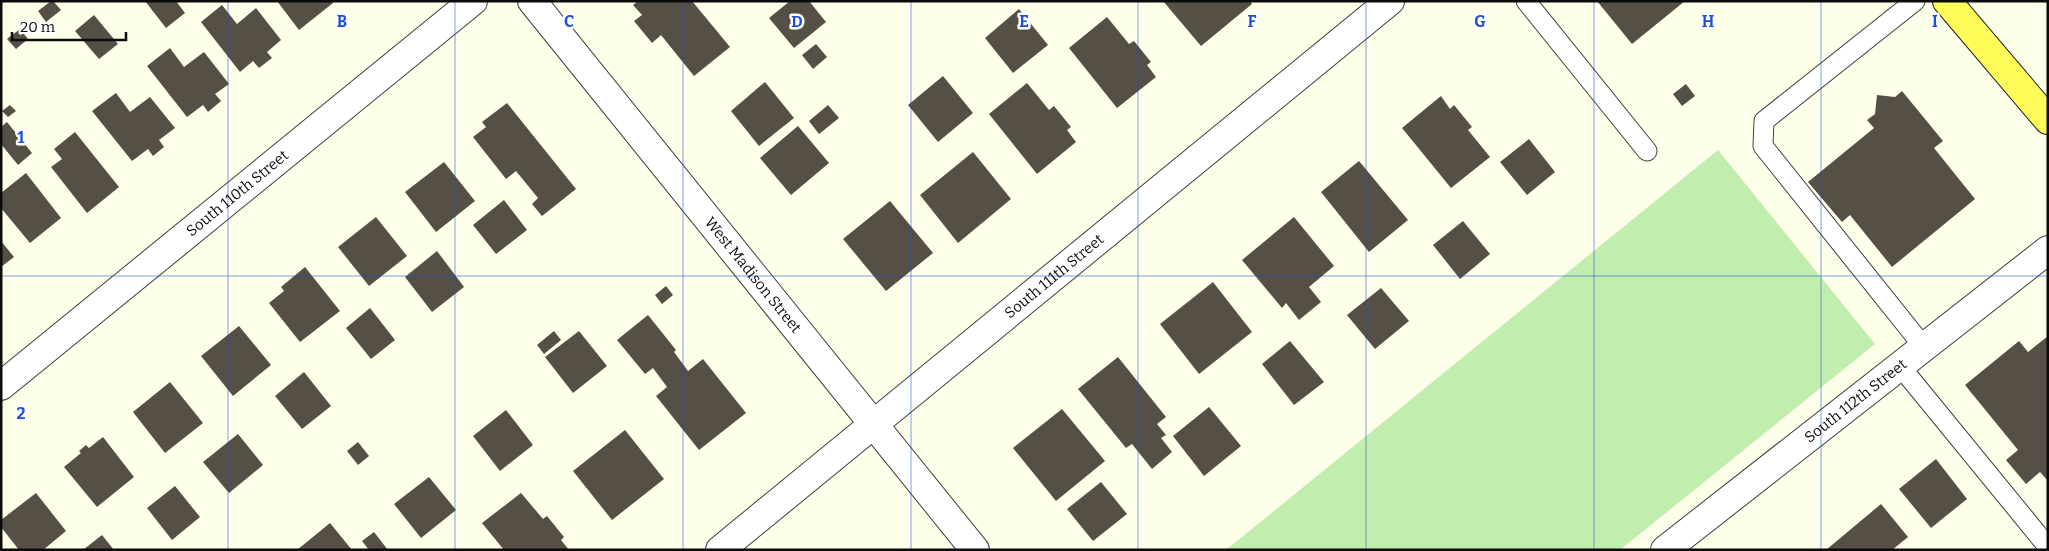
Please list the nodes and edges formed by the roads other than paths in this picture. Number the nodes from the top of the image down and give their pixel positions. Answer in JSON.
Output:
{"nodes":[{"id":1,"x":473,"y":1,"type":"edge"},
{"id":2,"x":532,"y":1,"type":"edge"},
{"id":3,"x":1390,"y":1,"type":"edge"},
{"id":4,"x":1526,"y":1,"type":"edge"},
{"id":5,"x":1915,"y":1,"type":"edge"},
{"id":6,"x":1947,"y":1,"type":"edge"},
{"id":7,"x":2048,"y":120,"type":"edge"},
{"id":8,"x":1647,"y":151,"type":"dead end"},
{"id":9,"x":2048,"y":250,"type":"edge"},
{"id":10,"x":1923,"y":346,"type":"junction"},
{"id":11,"x":1900,"y":366,"type":"junction"},
{"id":12,"x":1,"y":386,"type":"edge"},
{"id":13,"x":874,"y":425,"type":"junction"},
{"id":14,"x":2048,"y":547,"type":"edge"},
{"id":15,"x":720,"y":550,"type":"edge"},
{"id":16,"x":975,"y":550,"type":"edge"},
{"id":17,"x":1665,"y":550,"type":"edge"}],
"edges":[{"from":1,"to":12,"type":"street","name":"South 110th Street"},
{"from":2,"to":13,"type":"street","name":"West Madison Street"},
{"from":3,"to":13,"type":"street","name":"South 111th Street"},
{"from":4,"to":8,"type":"lane"},
{"from":5,"to":10,"type":"lane"},
{"from":6,"to":7,"type":"main road"},
{"from":9,"to":10,"type":"street","name":"South 112th Street"},
{"from":10,"to":11,"type":"street","name":"South 112th Street"},
{"from":11,"to":14,"type":"lane"},
{"from":11,"to":17,"type":"street","name":"South 112th Street"},
{"from":13,"to":15,"type":"street","name":"South 111th Street"},
{"from":13,"to":16,"type":"street","name":"West Madison Street"}]}
